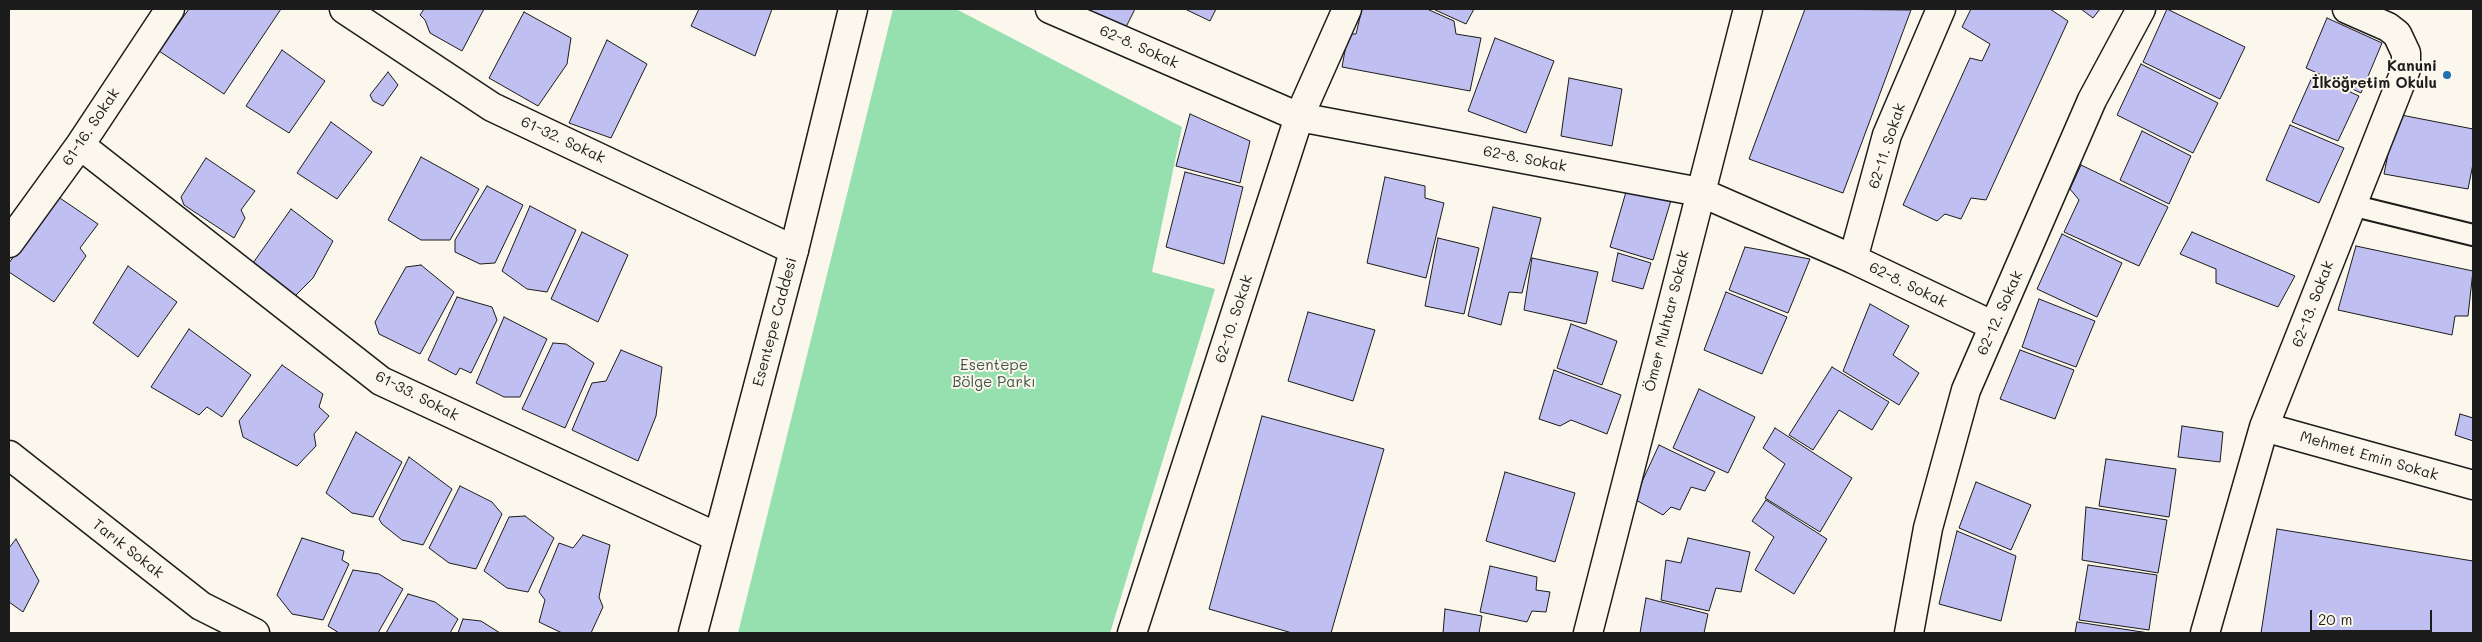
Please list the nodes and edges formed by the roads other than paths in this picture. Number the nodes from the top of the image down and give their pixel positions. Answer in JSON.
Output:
{"nodes":[{"id":1,"x":170,"y":9,"type":"edge"},
{"id":2,"x":344,"y":9,"type":"edge"},
{"id":3,"x":853,"y":9,"type":"edge"},
{"id":4,"x":1050,"y":9,"type":"edge"},
{"id":5,"x":1347,"y":9,"type":"edge"},
{"id":6,"x":1748,"y":9,"type":"edge"},
{"id":7,"x":1941,"y":9,"type":"edge"},
{"id":8,"x":2141,"y":9,"type":"edge"},
{"id":9,"x":2347,"y":9,"type":"edge"},
{"id":10,"x":1299,"y":117,"type":"junction"},
{"id":11,"x":80,"y":145,"type":"junction"},
{"id":12,"x":1700,"y":192,"type":"junction"},
{"id":13,"x":2351,"y":205,"type":"junction"},
{"id":14,"x":2473,"y":235,"type":"edge"},
{"id":15,"x":9,"y":243,"type":"edge"},
{"id":16,"x":794,"y":250,"type":"junction"},
{"id":17,"x":1853,"y":259,"type":"junction"},
{"id":18,"x":1994,"y":326,"type":"junction"},
{"id":19,"x":2264,"y":427,"type":"junction"},
{"id":20,"x":9,"y":455,"type":"edge"},
{"id":21,"x":2473,"y":485,"type":"edge"},
{"id":22,"x":717,"y":537,"type":"junction"},
{"id":23,"x":255,"y":633,"type":"edge"},
{"id":24,"x":693,"y":633,"type":"edge"},
{"id":25,"x":1132,"y":633,"type":"edge"},
{"id":26,"x":1588,"y":633,"type":"edge"},
{"id":27,"x":1909,"y":633,"type":"edge"},
{"id":28,"x":2205,"y":633,"type":"edge"}],
"edges":[{"from":1,"to":11,"type":"street","name":"61-16. Sokak"},
{"from":2,"to":16,"type":"street","name":"61-32. Sokak"},
{"from":3,"to":16,"type":"street","name":"Esentepe Caddesi"},
{"from":4,"to":10,"type":"street","name":"62-8. Sokak"},
{"from":5,"to":10,"type":"street","name":"62-10. Sokak"},
{"from":6,"to":12,"type":"street","name":"Ömer Muhtar Sokak"},
{"from":7,"to":17,"type":"street","name":"62-11. Sokak"},
{"from":8,"to":18,"type":"street","name":"62-12. Sokak"},
{"from":9,"to":13,"type":"street","name":"62-13. Sokak"},
{"from":10,"to":12,"type":"street","name":"62-8. Sokak"},
{"from":10,"to":25,"type":"street","name":"62-10. Sokak"},
{"from":11,"to":15,"type":"street","name":"61-16. Sokak"},
{"from":11,"to":22,"type":"street","name":"61-33. Sokak"},
{"from":12,"to":17,"type":"street","name":"62-8. Sokak"},
{"from":12,"to":26,"type":"street","name":"Ömer Muhtar Sokak"},
{"from":13,"to":14,"type":"lane"},
{"from":13,"to":19,"type":"street","name":"62-13. Sokak"},
{"from":16,"to":22,"type":"street","name":"Esentepe Caddesi"},
{"from":17,"to":18,"type":"street","name":"62-8. Sokak"},
{"from":18,"to":27,"type":"street","name":"62-12. Sokak"},
{"from":19,"to":21,"type":"street","name":"Mehmet Emin Sokak"},
{"from":19,"to":28,"type":"street","name":"62-13. Sokak"},
{"from":20,"to":23,"type":"street","name":"Tarık Sokak"},
{"from":22,"to":24,"type":"street","name":"Esentepe Caddesi"}]}
